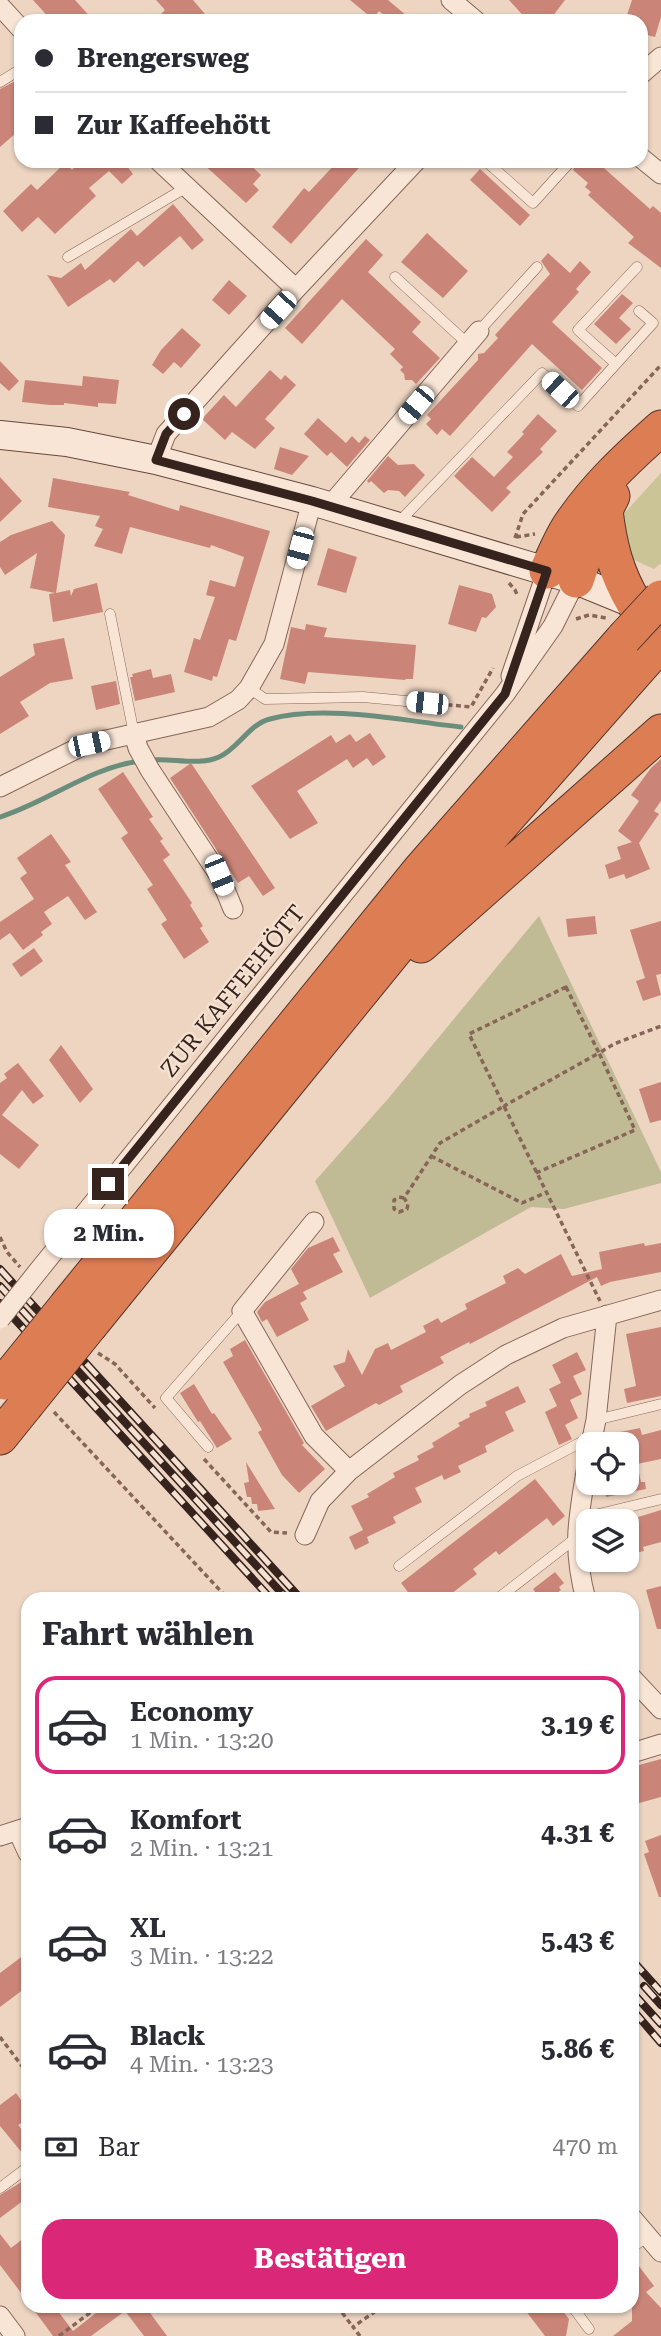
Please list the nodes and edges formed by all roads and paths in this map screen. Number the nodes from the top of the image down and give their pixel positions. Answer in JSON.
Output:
{"nodes":[{"id":1,"x":450,"y":0,"type":"edge"},
{"id":2,"x":0,"y":6,"type":"edge"},
{"id":3,"x":467,"y":14,"type":"edge"},
{"id":4,"x":14,"y":21,"type":"edge"},
{"id":5,"x":167,"y":168,"type":"edge"},
{"id":6,"x":408,"y":168,"type":"edge"},
{"id":7,"x":494,"y":168,"type":"edge"},
{"id":8,"x":565,"y":168,"type":"edge"},
{"id":9,"x":187,"y":187,"type":"junction"},
{"id":10,"x":68,"y":257,"type":"dead end"},
{"id":11,"x":537,"y":267,"type":"dead end"},
{"id":12,"x":636,"y":267,"type":"dead end"},
{"id":13,"x":395,"y":277,"type":"dead end"},
{"id":14,"x":296,"y":289,"type":"junction"},
{"id":15,"x":639,"y":310,"type":"dead end"},
{"id":16,"x":474,"y":338,"type":"junction"},
{"id":17,"x":616,"y":364,"type":"junction"},
{"id":18,"x":661,"y":365,"type":"edge"},
{"id":19,"x":661,"y":428,"type":"edge"},
{"id":20,"x":0,"y":435,"type":"edge"},
{"id":21,"x":661,"y":445,"type":"edge"},
{"id":22,"x":156,"y":460,"type":"junction"},
{"id":23,"x":321,"y":504,"type":"junction"},
{"id":24,"x":605,"y":510,"type":"junction"},
{"id":25,"x":396,"y":526,"type":"junction"},
{"id":26,"x":508,"y":559,"type":"junction"},
{"id":27,"x":561,"y":575,"type":"junction"},
{"id":28,"x":110,"y":614,"type":"dead end"},
{"id":29,"x":558,"y":616,"type":"junction"},
{"id":30,"x":644,"y":625,"type":"edge"},
{"id":31,"x":497,"y":661,"type":"dead end"},
{"id":32,"x":249,"y":688,"type":"junction"},
{"id":33,"x":505,"y":694,"type":"junction"},
{"id":34,"x":427,"y":703,"type":"joint"},
{"id":35,"x":661,"y":732,"type":"edge"},
{"id":36,"x":136,"y":741,"type":"junction"},
{"id":37,"x":0,"y":787,"type":"edge"},
{"id":38,"x":233,"y":909,"type":"dead end"},
{"id":39,"x":343,"y":1015,"type":"junction"},
{"id":40,"x":661,"y":1026,"type":"edge"},
{"id":41,"x":599,"y":1053,"type":"junction"},
{"id":42,"x":504,"y":1106,"type":"junction"},
{"id":43,"x":431,"y":1156,"type":"junction"},
{"id":44,"x":536,"y":1173,"type":"junction"},
{"id":45,"x":546,"y":1193,"type":"junction"},
{"id":46,"x":404,"y":1198,"type":"junction"},
{"id":47,"x":314,"y":1222,"type":"dead end"},
{"id":48,"x":0,"y":1237,"type":"edge"},
{"id":49,"x":32,"y":1271,"type":"junction"},
{"id":50,"x":661,"y":1300,"type":"edge"},
{"id":51,"x":242,"y":1311,"type":"junction"},
{"id":52,"x":607,"y":1315,"type":"junction"},
{"id":53,"x":0,"y":1319,"type":"edge"},
{"id":54,"x":84,"y":1326,"type":"junction"},
{"id":55,"x":19,"y":1395,"type":"edge"},
{"id":56,"x":661,"y":1404,"type":"edge"},
{"id":57,"x":161,"y":1414,"type":"dead end"},
{"id":58,"x":593,"y":1432,"type":"edge"},
{"id":59,"x":595,"y":1432,"type":"edge"},
{"id":60,"x":0,"y":1437,"type":"edge"},
{"id":61,"x":576,"y":1443,"type":"edge"},
{"id":62,"x":208,"y":1447,"type":"dead end"},
{"id":63,"x":198,"y":1453,"type":"dead end"},
{"id":64,"x":349,"y":1471,"type":"junction"},
{"id":65,"x":661,"y":1499,"type":"edge"},
{"id":66,"x":632,"y":1509,"type":"edge"},
{"id":67,"x":576,"y":1529,"type":"edge"},
{"id":68,"x":304,"y":1535,"type":"joint"},
{"id":69,"x":399,"y":1566,"type":"dead end"},
{"id":70,"x":579,"y":1572,"type":"edge"},
{"id":71,"x":221,"y":1592,"type":"edge"},
{"id":72,"x":505,"y":1592,"type":"edge"},
{"id":73,"x":584,"y":1592,"type":"edge"},
{"id":74,"x":639,"y":1685,"type":"edge"},
{"id":75,"x":661,"y":1709,"type":"edge"},
{"id":76,"x":661,"y":1744,"type":"edge"},
{"id":77,"x":639,"y":1752,"type":"edge"},
{"id":78,"x":0,"y":2037,"type":"edge"},
{"id":79,"x":21,"y":2065,"type":"edge"},
{"id":80,"x":21,"y":2172,"type":"edge"},
{"id":81,"x":0,"y":2188,"type":"edge"},
{"id":82,"x":639,"y":2242,"type":"edge"},
{"id":83,"x":661,"y":2252,"type":"edge"},
{"id":84,"x":90,"y":2313,"type":"edge"},
{"id":85,"x":342,"y":2313,"type":"edge"},
{"id":86,"x":373,"y":2313,"type":"edge"},
{"id":87,"x":577,"y":2313,"type":"edge"},
{"id":88,"x":0,"y":2316,"type":"edge"},
{"id":89,"x":353,"y":2327,"type":"junction"},
{"id":90,"x":589,"y":2329,"type":"dead end"},
{"id":91,"x":15,"y":2336,"type":"edge"},
{"id":92,"x":59,"y":2336,"type":"edge"},
{"id":93,"x":360,"y":2336,"type":"edge"}],
"edges":[{"from":1,"to":3,"type":"street"},
{"from":2,"to":4,"type":"street"},
{"from":5,"to":9,"type":"street"},
{"from":6,"to":14,"type":"street"},
{"from":7,"to":8,"type":"lane"},
{"from":9,"to":10,"type":"lane"},
{"from":9,"to":14,"type":"street"},
{"from":11,"to":16,"type":"lane"},
{"from":12,"to":17,"type":"lane"},
{"from":13,"to":16,"type":"lane"},
{"from":14,"to":22,"type":"street"},
{"from":15,"to":17,"type":"lane"},
{"from":16,"to":23,"type":"street"},
{"from":17,"to":25,"type":"lane"},
{"from":18,"to":26,"type":"path"},
{"from":19,"to":27,"type":"highway"},
{"from":20,"to":22,"type":"main road"},
{"from":21,"to":24,"type":"highway"},
{"from":22,"to":23,"type":"main road"},
{"from":23,"to":25,"type":"main road"},
{"from":23,"to":32,"type":"street"},
{"from":24,"to":27,"type":"highway"},
{"from":24,"to":30,"type":"highway"},
{"from":25,"to":26,"type":"main road"},
{"from":26,"to":27,"type":"main road"},
{"from":27,"to":29,"type":"street","name":"ZUR KAFFEEHÖTT"},
{"from":27,"to":30,"type":"main road"},
{"from":27,"to":33,"type":"street","name":"ZUR KAFFEEHÖTT"},
{"from":28,"to":36,"type":"lane"},
{"from":29,"to":30,"type":"path"},
{"from":29,"to":33,"type":"street","name":"ZUR KAFFEEHÖTT"},
{"from":30,"to":39,"type":"highway"},
{"from":30,"to":54,"type":"highway"},
{"from":31,"to":34,"type":"path"},
{"from":32,"to":34,"type":"lane"},
{"from":32,"to":36,"type":"street"},
{"from":33,"to":49,"type":"street","name":"ZUR KAFFEEHÖTT"},
{"from":35,"to":39,"type":"highway"},
{"from":36,"to":37,"type":"street"},
{"from":36,"to":38,"type":"street"},
{"from":39,"to":54,"type":"highway"},
{"from":40,"to":41,"type":"path"},
{"from":41,"to":42,"type":"path"},
{"from":41,"to":42,"type":"path"},
{"from":41,"to":44,"type":"path"},
{"from":42,"to":43,"type":"path"},
{"from":42,"to":44,"type":"path"},
{"from":43,"to":45,"type":"path"},
{"from":43,"to":46,"type":"path"},
{"from":44,"to":45,"type":"path"},
{"from":45,"to":52,"type":"path"},
{"from":46,"to":46,"type":"path"},
{"from":47,"to":51,"type":"street"},
{"from":48,"to":49,"type":"path"},
{"from":49,"to":53,"type":"street","name":"ZUR KAFFEEHÖTT","bridge":true},
{"from":50,"to":52,"type":"street"},
{"from":51,"to":62,"type":"lane"},
{"from":51,"to":64,"type":"street"},
{"from":52,"to":58,"type":"street"},
{"from":52,"to":64,"type":"street"},
{"from":54,"to":55,"type":"highway","bridge":true},
{"from":54,"to":57,"type":"path"},
{"from":55,"to":60,"type":"highway"},
{"from":55,"to":71,"type":"path"},
{"from":56,"to":59,"type":"lane"},
{"from":61,"to":69,"type":"lane"},
{"from":63,"to":68,"type":"path"},
{"from":64,"to":68,"type":"street"},
{"from":65,"to":66,"type":"lane"},
{"from":67,"to":72,"type":"lane"},
{"from":70,"to":73,"type":"street"},
{"from":74,"to":75,"type":"street"},
{"from":76,"to":77,"type":"street"},
{"from":78,"to":79,"type":"path"},
{"from":80,"to":81,"type":"lane"},
{"from":82,"to":83,"type":"street"},
{"from":84,"to":92,"type":"path"},
{"from":85,"to":89,"type":"path"},
{"from":86,"to":89,"type":"path"},
{"from":87,"to":90,"type":"lane"},
{"from":88,"to":91,"type":"street"},
{"from":89,"to":93,"type":"path"}]}
